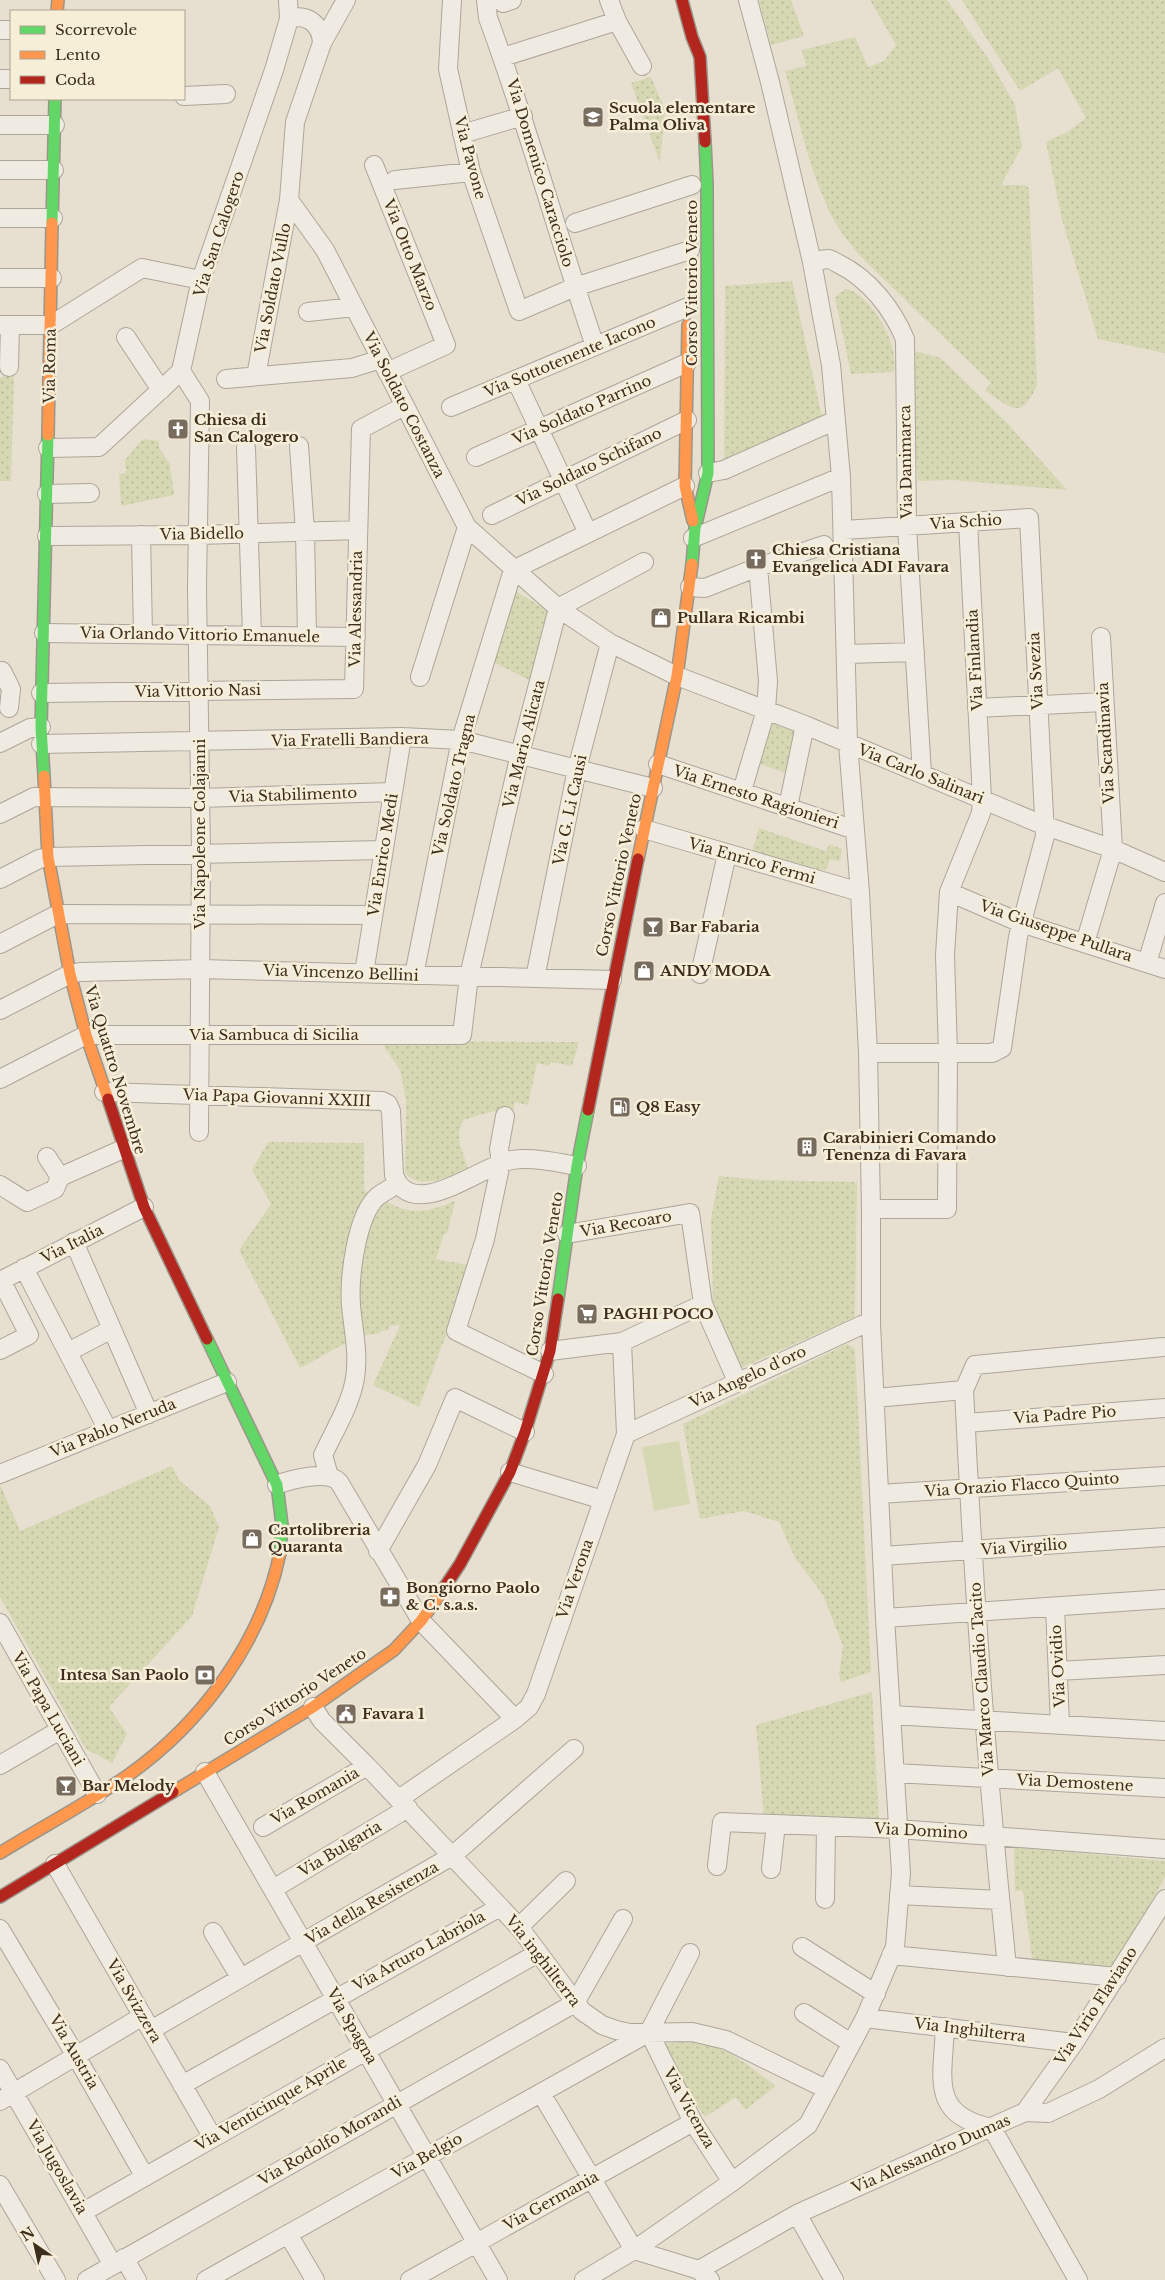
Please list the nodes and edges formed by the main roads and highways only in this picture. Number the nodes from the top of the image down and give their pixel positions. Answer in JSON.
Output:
{"nodes":[{"id":1,"x":682,"y":0,"type":"edge"},
{"id":2,"x":692,"y":37,"type":"junction"},
{"id":3,"x":687,"y":58,"type":"dead end"},
{"id":4,"x":56,"y":100,"type":"edge"},
{"id":5,"x":689,"y":302,"type":"road end"},
{"id":6,"x":694,"y":533,"type":"junction"},
{"id":7,"x":44,"y":633,"type":"joint"},
{"id":8,"x":2,"y":1848,"type":"edge"},
{"id":9,"x":0,"y":1897,"type":"edge"}],
"edges":[{"from":1,"to":2,"type":"main road","name":"Corso Vittorio Veneto"},
{"from":2,"to":3,"type":"main road","name":"Corso Vittorio Veneto"},
{"from":2,"to":6,"type":"main road","name":"Corso Vittorio Veneto"},
{"from":4,"to":7,"type":"main road","name":"Via Roma"},
{"from":5,"to":6,"type":"main road","name":"Corso Vittorio Veneto"},
{"from":6,"to":9,"type":"main road","name":"Corso Vittorio Veneto"},
{"from":7,"to":8,"type":"main road","name":"Via Quattro Novembre"}]}
